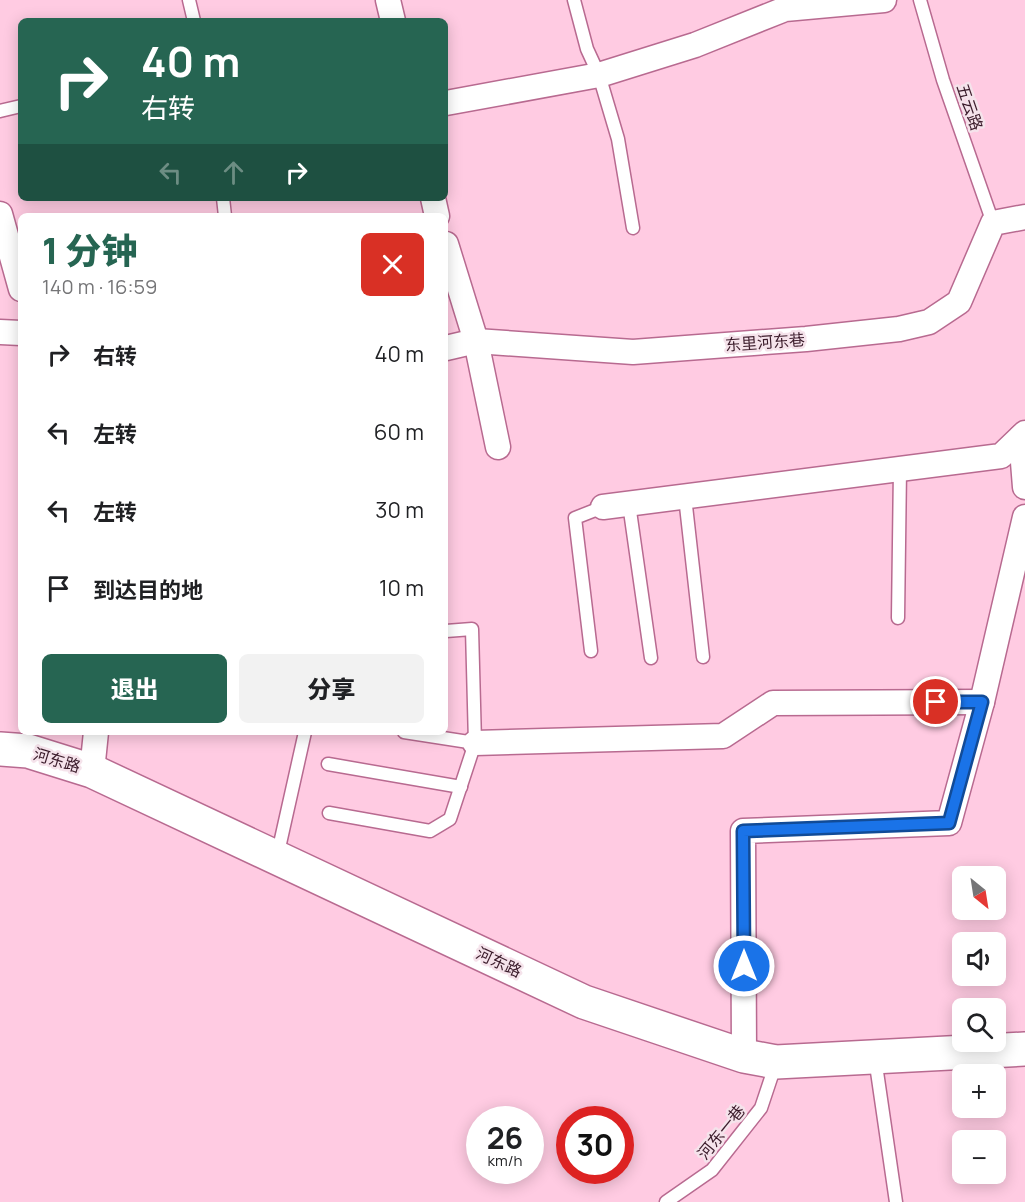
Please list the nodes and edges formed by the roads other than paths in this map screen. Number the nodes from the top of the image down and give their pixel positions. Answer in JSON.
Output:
{"nodes":[{"id":1,"x":189,"y":0,"type":"edge"},
{"id":2,"x":574,"y":0,"type":"edge"},
{"id":3,"x":884,"y":0,"type":"edge"},
{"id":4,"x":920,"y":0,"type":"edge"},
{"id":5,"x":784,"y":5,"type":"edge"},
{"id":6,"x":193,"y":18,"type":"edge"},
{"id":7,"x":599,"y":75,"type":"junction"},
{"id":8,"x":448,"y":104,"type":"edge"},
{"id":9,"x":18,"y":107,"type":"edge"},
{"id":10,"x":0,"y":111,"type":"edge"},
{"id":11,"x":0,"y":214,"type":"edge"},
{"id":12,"x":1025,"y":217,"type":"edge"},
{"id":13,"x":993,"y":223,"type":"junction"},
{"id":14,"x":633,"y":228,"type":"dead end"},
{"id":15,"x":448,"y":250,"type":"edge"},
{"id":16,"x":18,"y":278,"type":"edge"},
{"id":17,"x":0,"y":332,"type":"edge"},
{"id":18,"x":18,"y":333,"type":"edge"},
{"id":19,"x":476,"y":341,"type":"junction"},
{"id":20,"x":448,"y":348,"type":"edge"},
{"id":21,"x":1023,"y":435,"type":"edge"},
{"id":22,"x":498,"y":447,"type":"dead end"},
{"id":23,"x":900,"y":469,"type":"junction"},
{"id":24,"x":1025,"y":487,"type":"edge"},
{"id":25,"x":685,"y":497,"type":"junction"},
{"id":26,"x":629,"y":504,"type":"junction"},
{"id":27,"x":603,"y":507,"type":"joint"},
{"id":28,"x":1025,"y":517,"type":"edge"},
{"id":29,"x":898,"y":618,"type":"dead end"},
{"id":30,"x":448,"y":631,"type":"edge"},
{"id":31,"x":591,"y":651,"type":"dead end"},
{"id":32,"x":703,"y":657,"type":"dead end"},
{"id":33,"x":651,"y":658,"type":"dead end"},
{"id":34,"x":982,"y":702,"type":"junction"},
{"id":35,"x":96,"y":735,"type":"edge"},
{"id":36,"x":304,"y":735,"type":"edge"},
{"id":37,"x":423,"y":735,"type":"edge"},
{"id":38,"x":475,"y":743,"type":"junction"},
{"id":39,"x":0,"y":748,"type":"edge"},
{"id":40,"x":328,"y":764,"type":"dead end"},
{"id":41,"x":92,"y":771,"type":"junction"},
{"id":42,"x":460,"y":787,"type":"junction"},
{"id":43,"x":329,"y":813,"type":"dead end"},
{"id":44,"x":277,"y":858,"type":"junction"},
{"id":45,"x":1025,"y":1049,"type":"edge"},
{"id":46,"x":744,"y":1056,"type":"junction"},
{"id":47,"x":875,"y":1057,"type":"junction"},
{"id":48,"x":776,"y":1062,"type":"junction"},
{"id":49,"x":666,"y":1202,"type":"edge"},
{"id":50,"x":896,"y":1202,"type":"edge"}],
"edges":[{"from":1,"to":6,"type":"lane"},
{"from":2,"to":7,"type":"lane"},
{"from":3,"to":5,"type":"street"},
{"from":4,"to":13,"type":"lane","name":"五云路"},
{"from":5,"to":7,"type":"street"},
{"from":7,"to":8,"type":"street"},
{"from":7,"to":14,"type":"lane"},
{"from":9,"to":10,"type":"lane"},
{"from":11,"to":16,"type":"street"},
{"from":12,"to":13,"type":"street"},
{"from":13,"to":19,"type":"street","name":"东里河东巷"},
{"from":15,"to":19,"type":"street"},
{"from":17,"to":18,"type":"street"},
{"from":19,"to":20,"type":"street","name":"东里河东巷"},
{"from":19,"to":22,"type":"street"},
{"from":21,"to":23,"type":"street"},
{"from":21,"to":24,"type":"street"},
{"from":23,"to":25,"type":"street"},
{"from":23,"to":29,"type":"lane"},
{"from":25,"to":26,"type":"street"},
{"from":25,"to":32,"type":"lane"},
{"from":26,"to":27,"type":"street"},
{"from":26,"to":33,"type":"lane"},
{"from":27,"to":31,"type":"lane"},
{"from":28,"to":34,"type":"street"},
{"from":30,"to":38,"type":"lane"},
{"from":34,"to":38,"type":"street"},
{"from":34,"to":46,"type":"street"},
{"from":35,"to":41,"type":"street"},
{"from":36,"to":44,"type":"lane"},
{"from":37,"to":38,"type":"lane"},
{"from":38,"to":42,"type":"lane"},
{"from":39,"to":41,"type":"main road","name":"河东路"},
{"from":40,"to":42,"type":"lane"},
{"from":41,"to":44,"type":"main road","name":"河东路"},
{"from":42,"to":43,"type":"lane"},
{"from":44,"to":46,"type":"main road","name":"河东路"},
{"from":45,"to":47,"type":"main road","name":"河东路"},
{"from":46,"to":48,"type":"main road","name":"河东路"},
{"from":47,"to":48,"type":"main road","name":"河东路"},
{"from":47,"to":50,"type":"lane"},
{"from":48,"to":49,"type":"lane","name":"河东一巷"}]}
